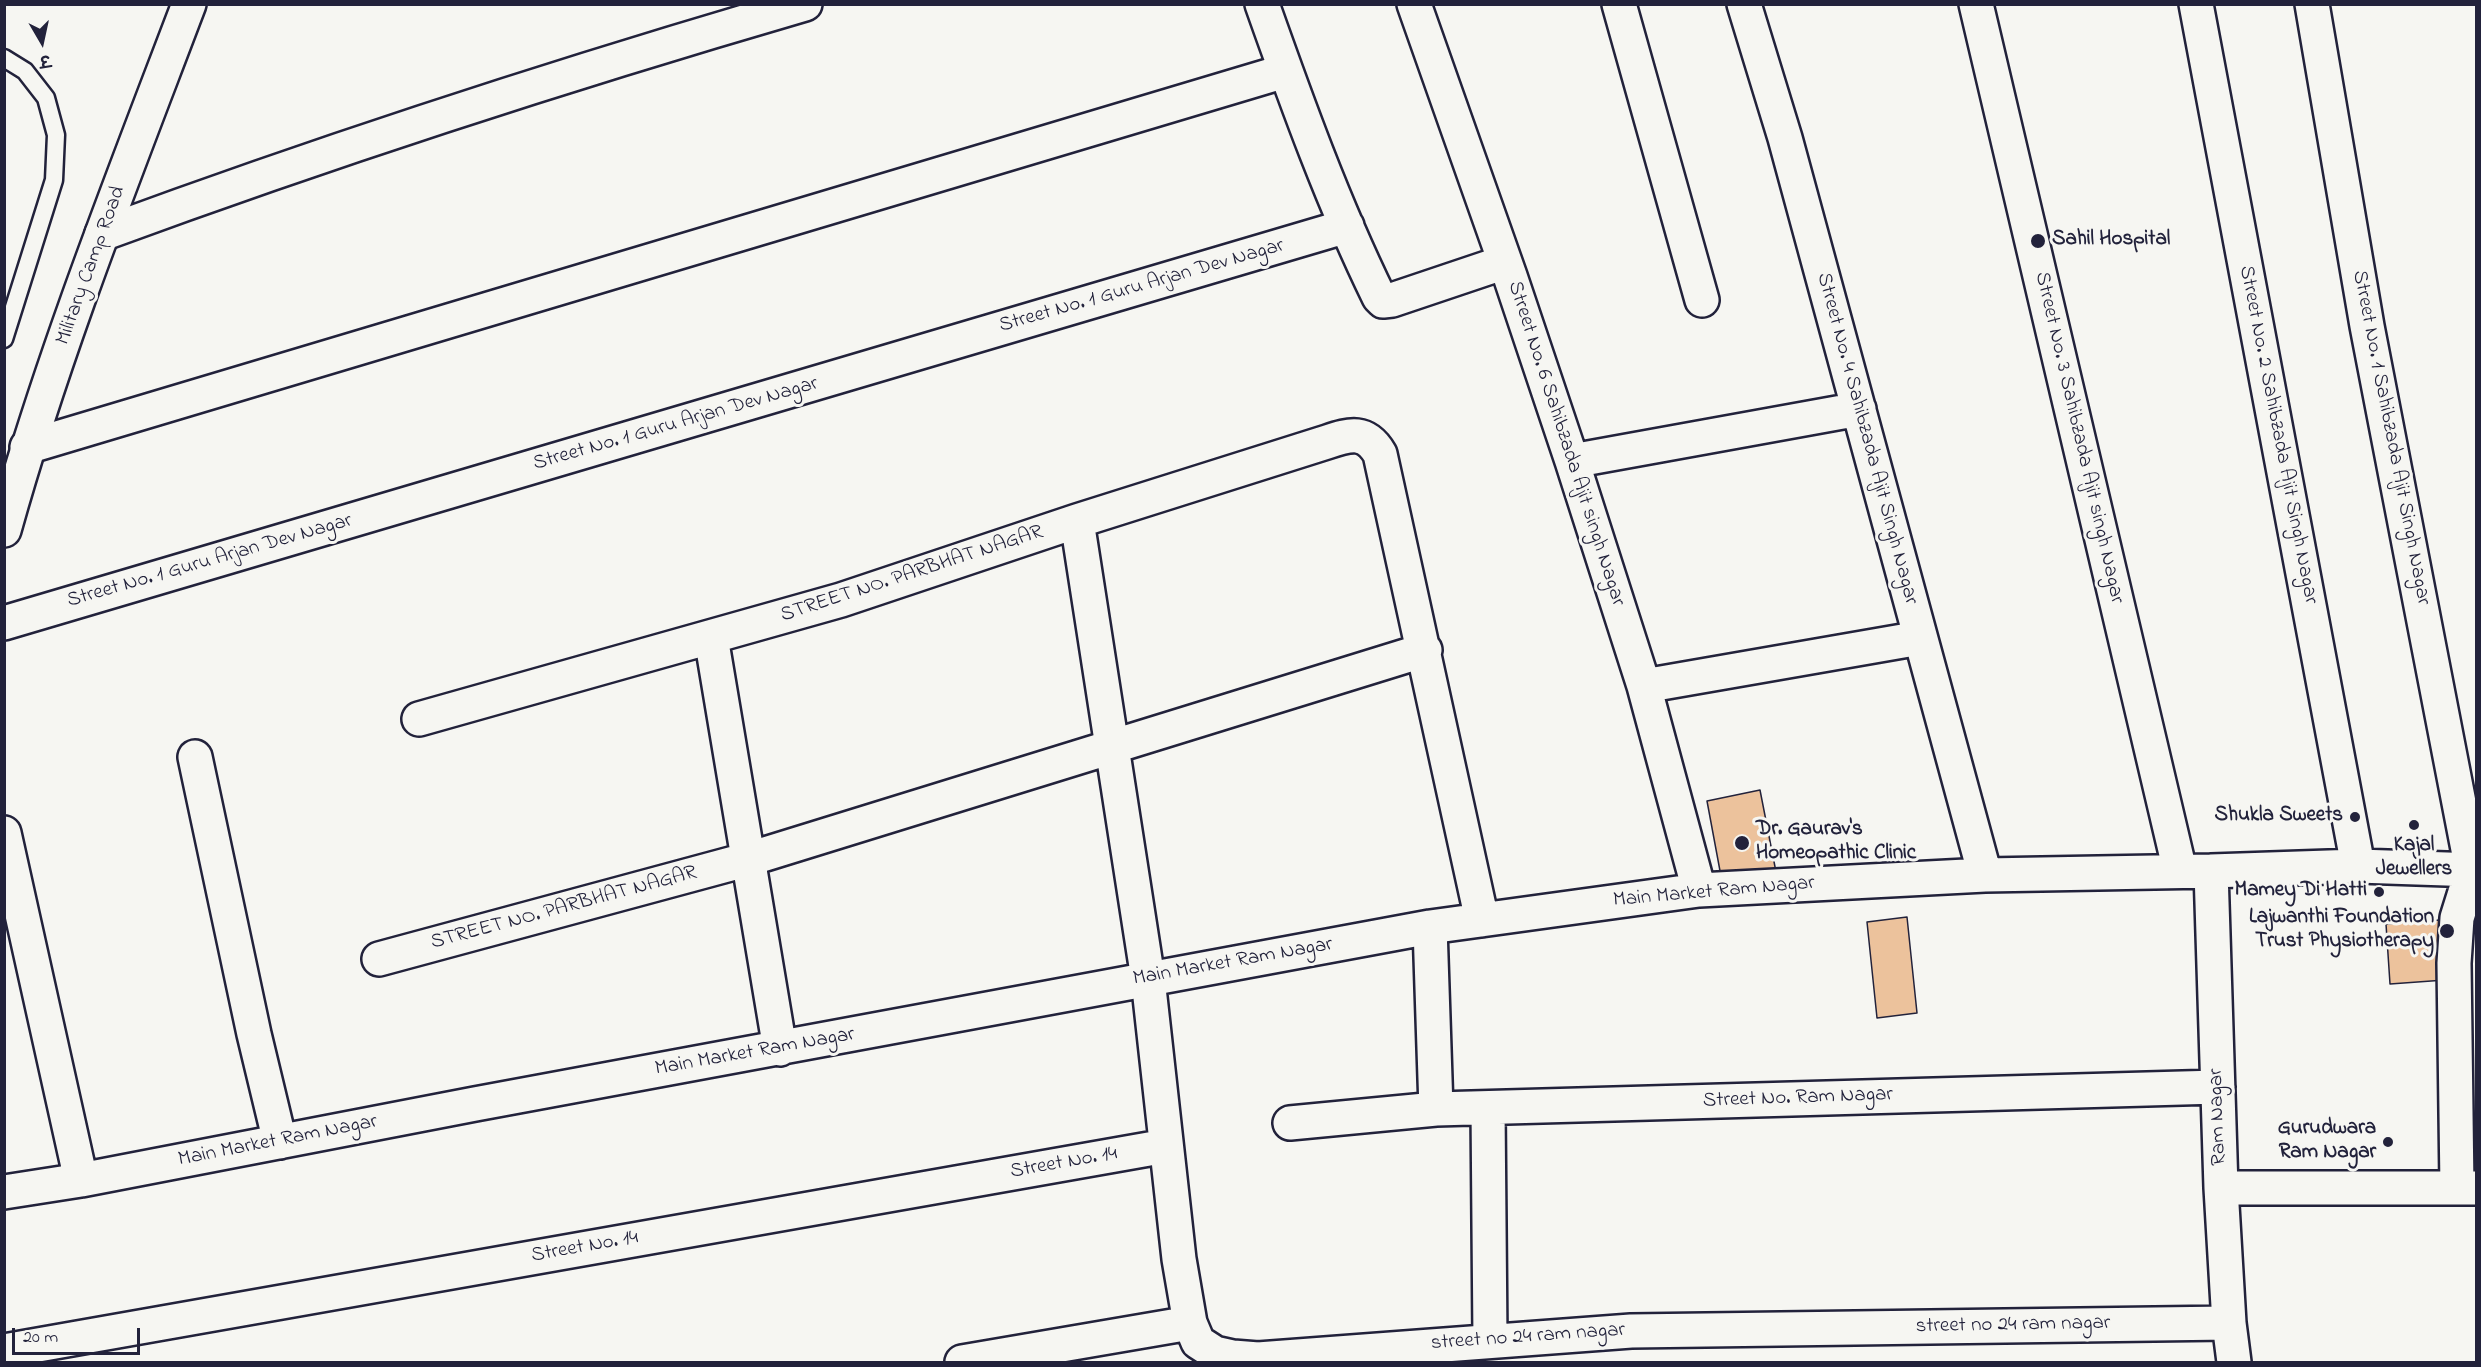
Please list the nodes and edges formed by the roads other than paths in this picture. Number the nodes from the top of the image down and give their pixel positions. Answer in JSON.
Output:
{"nodes":[{"id":1,"x":189,"y":4,"type":"edge"},
{"id":2,"x":805,"y":4,"type":"edge"},
{"id":3,"x":1262,"y":4,"type":"edge"},
{"id":4,"x":1414,"y":4,"type":"edge"},
{"id":5,"x":1619,"y":4,"type":"edge"},
{"id":6,"x":1744,"y":4,"type":"edge"},
{"id":7,"x":1976,"y":4,"type":"edge"},
{"id":8,"x":2196,"y":4,"type":"edge"},
{"id":9,"x":2312,"y":4,"type":"edge"},
{"id":10,"x":4,"y":58,"type":"edge"},
{"id":11,"x":1285,"y":71,"type":"junction"},
{"id":12,"x":1347,"y":226,"type":"junction"},
{"id":13,"x":102,"y":234,"type":"junction"},
{"id":14,"x":1505,"y":262,"type":"junction"},
{"id":15,"x":1702,"y":300,"type":"dead end"},
{"id":16,"x":4,"y":339,"type":"edge"},
{"id":17,"x":1859,"y":409,"type":"junction"},
{"id":18,"x":27,"y":447,"type":"junction"},
{"id":19,"x":1572,"y":461,"type":"junction"},
{"id":20,"x":1077,"y":521,"type":"junction"},
{"id":21,"x":4,"y":530,"type":"edge"},
{"id":22,"x":4,"y":623,"type":"edge"},
{"id":23,"x":711,"y":637,"type":"junction"},
{"id":24,"x":1920,"y":638,"type":"junction"},
{"id":25,"x":1425,"y":650,"type":"junction"},
{"id":26,"x":1644,"y":686,"type":"junction"},
{"id":27,"x":419,"y":718,"type":"dead end"},
{"id":28,"x":1111,"y":748,"type":"junction"},
{"id":29,"x":195,"y":757,"type":"dead end"},
{"id":30,"x":4,"y":833,"type":"edge"},
{"id":31,"x":749,"y":859,"type":"junction"},
{"id":32,"x":2358,"y":866,"type":"junction"},
{"id":33,"x":2474,"y":870,"type":"edge"},
{"id":34,"x":2196,"y":871,"type":"junction"},
{"id":35,"x":1985,"y":875,"type":"junction"},
{"id":36,"x":1699,"y":890,"type":"junction"},
{"id":37,"x":1482,"y":920,"type":"junction"},
{"id":38,"x":1430,"y":927,"type":"junction"},
{"id":39,"x":378,"y":959,"type":"dead end"},
{"id":40,"x":1148,"y":978,"type":"junction"},
{"id":41,"x":780,"y":1049,"type":"junction"},
{"id":42,"x":2218,"y":1087,"type":"junction"},
{"id":43,"x":1488,"y":1108,"type":"junction"},
{"id":44,"x":1436,"y":1109,"type":"junction"},
{"id":45,"x":1290,"y":1123,"type":"dead end"},
{"id":46,"x":280,"y":1142,"type":"junction"},
{"id":47,"x":1166,"y":1146,"type":"junction"},
{"id":48,"x":81,"y":1180,"type":"junction"},
{"id":49,"x":2221,"y":1188,"type":"junction"},
{"id":50,"x":2467,"y":1188,"type":"edge"},
{"id":51,"x":4,"y":1192,"type":"edge"},
{"id":52,"x":1191,"y":1323,"type":"junction"},
{"id":53,"x":2229,"y":1323,"type":"junction"},
{"id":54,"x":1490,"y":1340,"type":"junction"},
{"id":55,"x":4,"y":1351,"type":"edge"},
{"id":56,"x":1288,"y":1359,"type":"edge"},
{"id":57,"x":962,"y":1362,"type":"edge"},
{"id":58,"x":2234,"y":1362,"type":"edge"}],
"edges":[{"from":1,"to":13,"type":"street","name":"Military Camp Road"},
{"from":2,"to":13,"type":"street"},
{"from":3,"to":11,"type":"street"},
{"from":4,"to":14,"type":"street","name":"Street No. 6 Sahibzada Ajit singh Nagar"},
{"from":5,"to":15,"type":"street"},
{"from":6,"to":17,"type":"street","name":"Street No. 4 Sahibzada Ajit Singh Nagar"},
{"from":7,"to":34,"type":"street","name":"Street No. 3 Sahibzada Ajit singh Nagar"},
{"from":8,"to":32,"type":"street","name":"Street No. 2 Sahibzada Ajit Singh Nagar"},
{"from":9,"to":33,"type":"street","name":"Street No. 1 Sahibzada Ajit Singh Nagar"},
{"from":10,"to":16,"type":"lane"},
{"from":11,"to":12,"type":"street"},
{"from":11,"to":18,"type":"street"},
{"from":12,"to":14,"type":"street"},
{"from":12,"to":22,"type":"street","name":"Street No. 1 Guru Arjan Dev Nagar"},
{"from":13,"to":18,"type":"street","name":"Military Camp Road"},
{"from":14,"to":19,"type":"street","name":"Street No. 6 Sahibzada Ajit singh Nagar"},
{"from":17,"to":19,"type":"street"},
{"from":17,"to":24,"type":"street","name":"Street No. 4 Sahibzada Ajit Singh Nagar"},
{"from":18,"to":21,"type":"street","name":"Military Camp Road"},
{"from":19,"to":26,"type":"street","name":"Street No. 6 Sahibzada Ajit singh Nagar"},
{"from":20,"to":23,"type":"street","name":"STREET NO. PARBHAT NAGAR"},
{"from":20,"to":25,"type":"street","name":"STREET NO. PARBHAT NAGAR"},
{"from":20,"to":28,"type":"street"},
{"from":23,"to":27,"type":"street","name":"STREET NO. PARBHAT NAGAR"},
{"from":23,"to":31,"type":"street"},
{"from":24,"to":26,"type":"street"},
{"from":24,"to":35,"type":"street","name":"Street No. 4 Sahibzada Ajit Singh Nagar"},
{"from":25,"to":28,"type":"street","name":"STREET NO. PARBHAT NAGAR"},
{"from":25,"to":37,"type":"street","name":"STREET NO. PARBHAT NAGAR"},
{"from":26,"to":36,"type":"street","name":"Street No. 6 Sahibzada Ajit singh Nagar"},
{"from":28,"to":31,"type":"street","name":"STREET NO. PARBHAT NAGAR"},
{"from":28,"to":40,"type":"street"},
{"from":29,"to":46,"type":"street"},
{"from":30,"to":48,"type":"street"},
{"from":31,"to":39,"type":"street","name":"STREET NO. PARBHAT NAGAR"},
{"from":31,"to":41,"type":"street"},
{"from":32,"to":33,"type":"street","name":"Main Market Ram Nagar"},
{"from":32,"to":34,"type":"street","name":"Main Market Ram Nagar"},
{"from":33,"to":50,"type":"street"},
{"from":34,"to":35,"type":"street","name":"Main Market Ram Nagar"},
{"from":34,"to":42,"type":"street","name":"Ram Nagar"},
{"from":35,"to":36,"type":"street","name":"Main Market Ram Nagar"},
{"from":36,"to":37,"type":"street","name":"Main Market Ram Nagar"},
{"from":37,"to":38,"type":"street","name":"Main Market Ram Nagar"},
{"from":38,"to":40,"type":"street","name":"Main Market Ram Nagar"},
{"from":38,"to":44,"type":"street"},
{"from":40,"to":41,"type":"street","name":"Main Market Ram Nagar"},
{"from":40,"to":47,"type":"street","name":"street no 24 ram nagar"},
{"from":41,"to":46,"type":"street","name":"Main Market Ram Nagar"},
{"from":42,"to":43,"type":"street","name":"Street No. Ram Nagar"},
{"from":42,"to":49,"type":"street","name":"Ram Nagar"},
{"from":43,"to":44,"type":"street","name":"Street No. Ram Nagar"},
{"from":43,"to":54,"type":"street"},
{"from":44,"to":45,"type":"street","name":"Street No. Ram Nagar"},
{"from":46,"to":48,"type":"street","name":"Main Market Ram Nagar"},
{"from":47,"to":52,"type":"street","name":"street no 24 ram nagar"},
{"from":47,"to":55,"type":"street","name":"Street No. 14"},
{"from":48,"to":51,"type":"street","name":"Main Market Ram Nagar"},
{"from":49,"to":50,"type":"street"},
{"from":49,"to":53,"type":"street","name":"Ram Nagar"},
{"from":52,"to":56,"type":"street","name":"street no 24 ram nagar"},
{"from":52,"to":57,"type":"street"},
{"from":53,"to":54,"type":"street","name":"street no 24 ram nagar"},
{"from":53,"to":58,"type":"street","name":"Ram Nagar"},
{"from":54,"to":56,"type":"street","name":"street no 24 ram nagar"}]}
